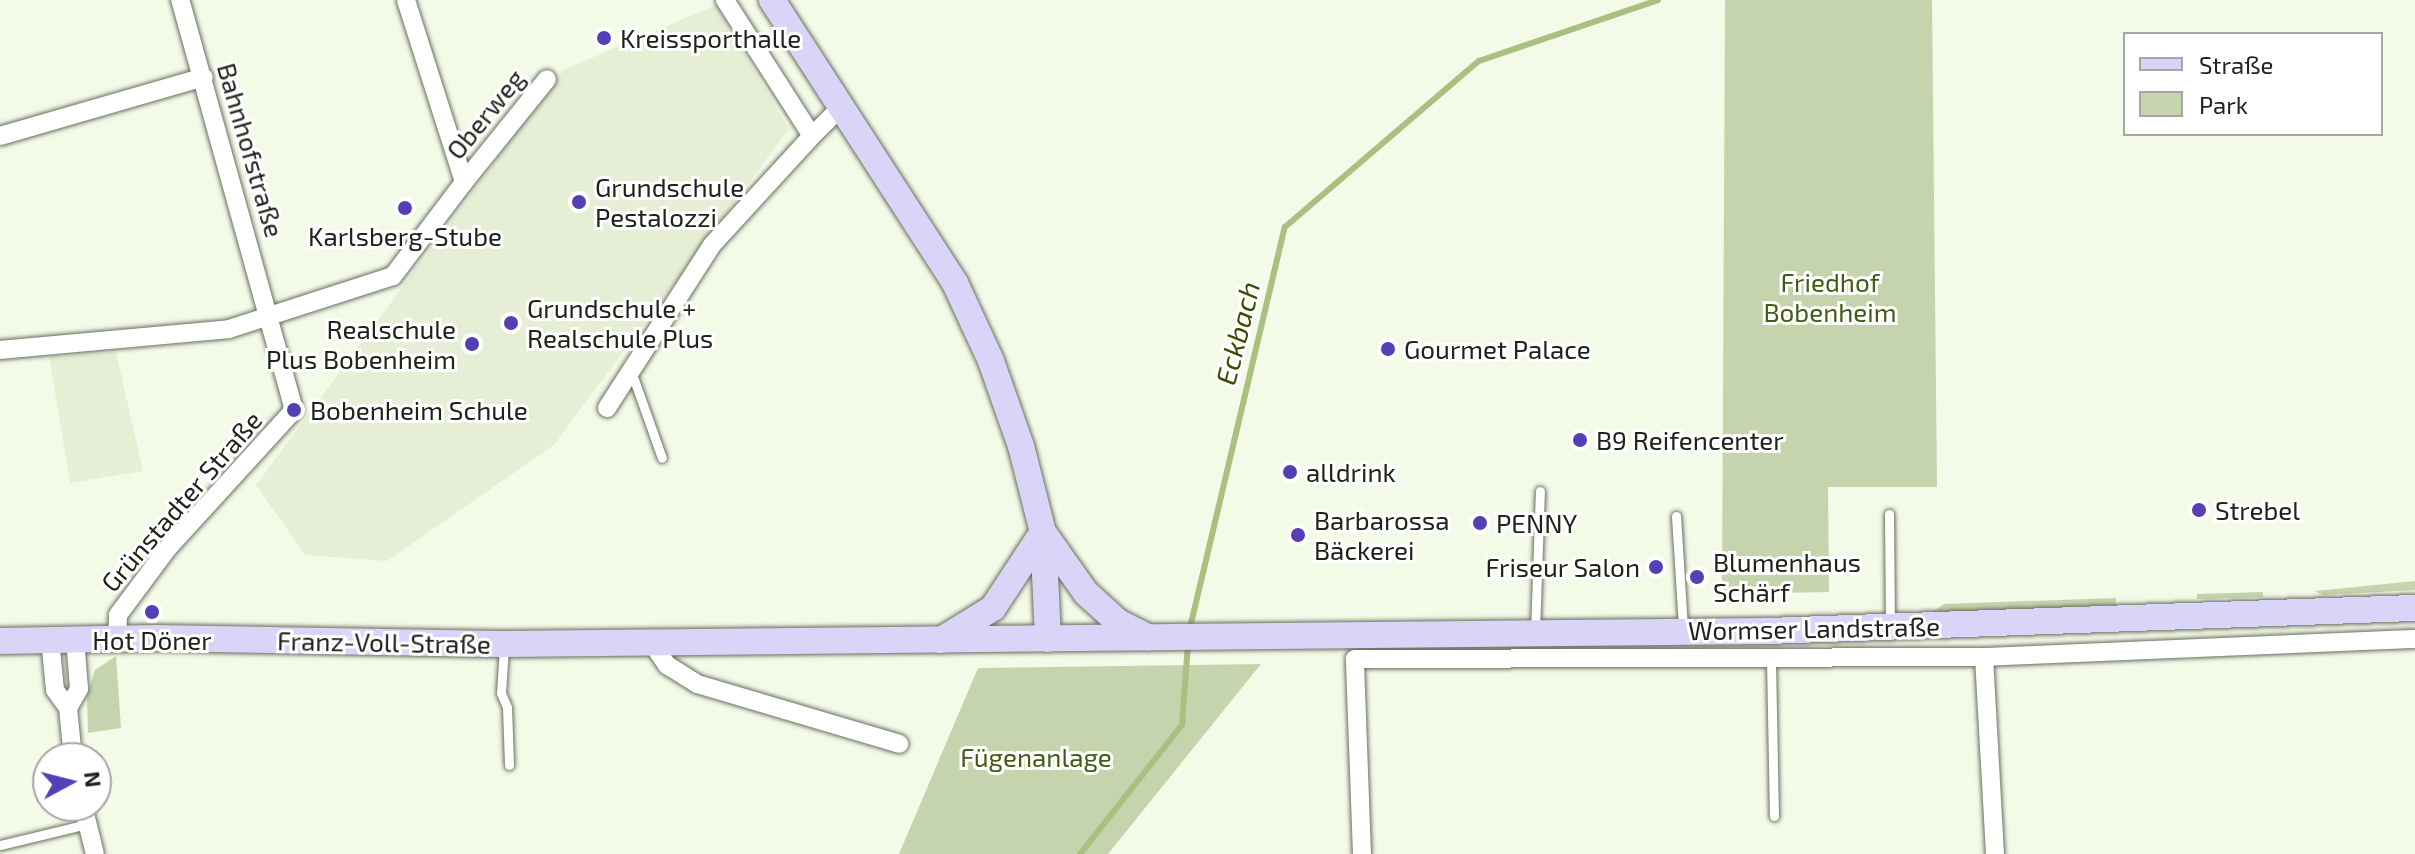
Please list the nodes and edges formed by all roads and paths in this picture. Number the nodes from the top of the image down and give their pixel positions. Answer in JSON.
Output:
{"nodes":[{"id":1,"x":180,"y":0,"type":"edge"},
{"id":2,"x":406,"y":0,"type":"edge"},
{"id":3,"x":725,"y":0,"type":"edge"},
{"id":4,"x":772,"y":0,"type":"edge"},
{"id":5,"x":204,"y":77,"type":"junction"},
{"id":6,"x":547,"y":79,"type":"dead end"},
{"id":7,"x":841,"y":107,"type":"junction"},
{"id":8,"x":0,"y":136,"type":"edge"},
{"id":9,"x":812,"y":136,"type":"junction"},
{"id":10,"x":464,"y":182,"type":"junction"},
{"id":11,"x":271,"y":315,"type":"junction"},
{"id":12,"x":0,"y":350,"type":"edge"},
{"id":13,"x":631,"y":371,"type":"junction"},
{"id":14,"x":607,"y":408,"type":"dead end"},
{"id":15,"x":662,"y":458,"type":"dead end"},
{"id":16,"x":1540,"y":491,"type":"dead end"},
{"id":17,"x":1889,"y":514,"type":"dead end"},
{"id":18,"x":1676,"y":516,"type":"dead end"},
{"id":19,"x":1043,"y":532,"type":"junction"},
{"id":20,"x":2415,"y":608,"type":"edge"},
{"id":21,"x":1890,"y":627,"type":"junction"},
{"id":22,"x":1683,"y":631,"type":"junction"},
{"id":23,"x":1535,"y":632,"type":"junction"},
{"id":24,"x":117,"y":637,"type":"junction"},
{"id":25,"x":62,"y":638,"type":"junction"},
{"id":26,"x":1048,"y":639,"type":"junction"},
{"id":27,"x":1164,"y":639,"type":"junction"},
{"id":28,"x":2415,"y":639,"type":"edge"},
{"id":29,"x":0,"y":641,"type":"edge"},
{"id":30,"x":940,"y":641,"type":"junction"},
{"id":31,"x":652,"y":643,"type":"junction"},
{"id":32,"x":504,"y":644,"type":"junction"},
{"id":33,"x":1984,"y":657,"type":"junction"},
{"id":34,"x":1771,"y":661,"type":"junction"},
{"id":35,"x":71,"y":742,"type":"edge"},
{"id":36,"x":899,"y":744,"type":"dead end"},
{"id":37,"x":509,"y":765,"type":"dead end"},
{"id":38,"x":1774,"y":816,"type":"dead end"},
{"id":39,"x":65,"y":822,"type":"edge"},
{"id":40,"x":87,"y":822,"type":"edge"},
{"id":41,"x":0,"y":845,"type":"edge"},
{"id":42,"x":95,"y":854,"type":"edge"},
{"id":43,"x":1362,"y":854,"type":"edge"},
{"id":44,"x":1995,"y":854,"type":"edge"}],
"edges":[{"from":1,"to":5,"type":"street","name":"Bahnhofstraße"},
{"from":2,"to":10,"type":"street"},
{"from":3,"to":9,"type":"street"},
{"from":4,"to":7,"type":"main road"},
{"from":5,"to":8,"type":"street"},
{"from":5,"to":11,"type":"street","name":"Bahnhofstraße"},
{"from":6,"to":10,"type":"street","name":"Oberweg"},
{"from":7,"to":9,"type":"street"},
{"from":7,"to":19,"type":"main road"},
{"from":9,"to":13,"type":"street"},
{"from":10,"to":11,"type":"street"},
{"from":11,"to":12,"type":"street"},
{"from":11,"to":24,"type":"street","name":"Grünstadter Straße"},
{"from":13,"to":14,"type":"street"},
{"from":13,"to":15,"type":"lane"},
{"from":16,"to":23,"type":"lane"},
{"from":17,"to":21,"type":"lane"},
{"from":18,"to":22,"type":"lane"},
{"from":19,"to":26,"type":"main road"},
{"from":19,"to":27,"type":"main road"},
{"from":19,"to":30,"type":"main road"},
{"from":20,"to":21,"type":"main road","name":"Wormser Landstraße"},
{"from":21,"to":22,"type":"main road","name":"Wormser Landstraße"},
{"from":22,"to":23,"type":"main road","name":"Wormser Landstraße"},
{"from":23,"to":27,"type":"main road","name":"Wormser Landstraße"},
{"from":24,"to":25,"type":"main road","name":"Franz-Voll-Straße"},
{"from":24,"to":32,"type":"main road","name":"Franz-Voll-Straße"},
{"from":25,"to":29,"type":"main road","name":"Franz-Voll-Straße"},
{"from":25,"to":35,"type":"street"},
{"from":26,"to":27,"type":"main road","name":"Wormser Landstraße"},
{"from":26,"to":30,"type":"main road","name":"Franz-Voll-Straße"},
{"from":28,"to":33,"type":"street","name":"Wormser Landstraße"},
{"from":30,"to":31,"type":"main road","name":"Franz-Voll-Straße"},
{"from":31,"to":32,"type":"main road","name":"Franz-Voll-Straße"},
{"from":31,"to":36,"type":"street"},
{"from":32,"to":37,"type":"lane"},
{"from":33,"to":34,"type":"street","name":"Wormser Landstraße"},
{"from":33,"to":44,"type":"street"},
{"from":34,"to":38,"type":"lane"},
{"from":34,"to":43,"type":"street","name":"Wormser Landstraße"},
{"from":39,"to":41,"type":"lane"},
{"from":40,"to":42,"type":"street"}]}
